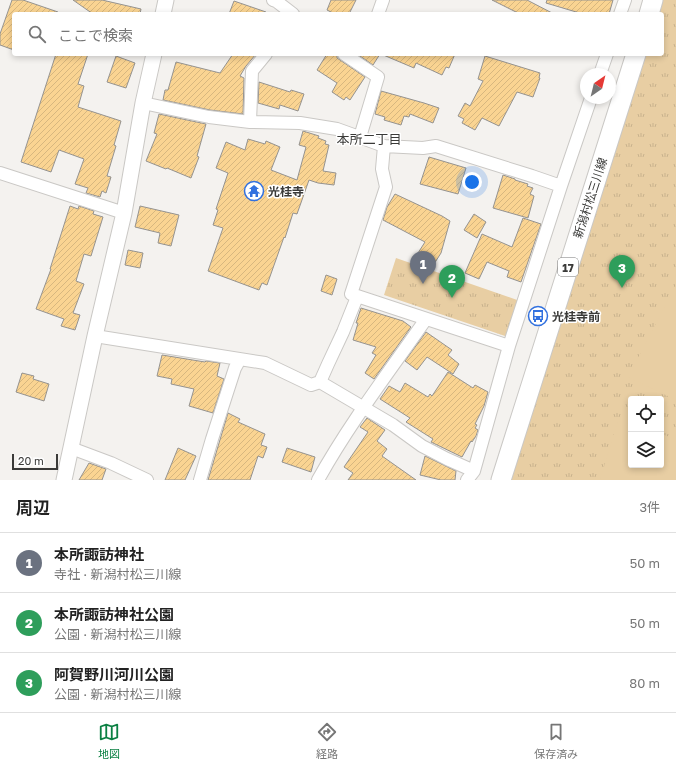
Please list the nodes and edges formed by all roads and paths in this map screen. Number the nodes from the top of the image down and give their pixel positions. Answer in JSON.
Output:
{"nodes":[{"id":1,"x":166,"y":0,"type":"edge"},
{"id":2,"x":275,"y":0,"type":"edge"},
{"id":3,"x":383,"y":0,"type":"edge"},
{"id":4,"x":625,"y":0,"type":"edge"},
{"id":5,"x":653,"y":0,"type":"edge"},
{"id":6,"x":163,"y":12,"type":"edge"},
{"id":7,"x":290,"y":12,"type":"edge"},
{"id":8,"x":379,"y":12,"type":"edge"},
{"id":9,"x":621,"y":12,"type":"edge"},
{"id":10,"x":650,"y":12,"type":"edge"},
{"id":11,"x":154,"y":56,"type":"edge"},
{"id":12,"x":264,"y":56,"type":"edge"},
{"id":13,"x":606,"y":56,"type":"edge"},
{"id":14,"x":635,"y":56,"type":"edge"},
{"id":15,"x":359,"y":59,"type":"edge"},
{"id":16,"x":602,"y":68,"type":"edge"},
{"id":17,"x":143,"y":103,"type":"junction"},
{"id":18,"x":589,"y":104,"type":"edge"},
{"id":19,"x":250,"y":122,"type":"junction"},
{"id":20,"x":360,"y":137,"type":"junction"},
{"id":21,"x":384,"y":146,"type":"junction"},
{"id":22,"x":0,"y":173,"type":"edge"},
{"id":23,"x":561,"y":186,"type":"junction"},
{"id":24,"x":124,"y":213,"type":"junction"},
{"id":25,"x":357,"y":296,"type":"junction"},
{"id":26,"x":426,"y":319,"type":"junction"},
{"id":27,"x":95,"y":336,"type":"junction"},
{"id":28,"x":509,"y":346,"type":"junction"},
{"id":29,"x":240,"y":359,"type":"junction"},
{"id":30,"x":320,"y":382,"type":"junction"},
{"id":31,"x":364,"y":408,"type":"junction"},
{"id":32,"x":71,"y":448,"type":"junction"},
{"id":33,"x":471,"y":475,"type":"edge"},
{"id":34,"x":64,"y":480,"type":"edge"},
{"id":35,"x":147,"y":480,"type":"edge"},
{"id":36,"x":200,"y":480,"type":"edge"},
{"id":37,"x":318,"y":480,"type":"edge"},
{"id":38,"x":501,"y":480,"type":"edge"}],
"edges":[{"from":1,"to":6,"type":"street"},
{"from":2,"to":7,"type":"street"},
{"from":3,"to":8,"type":"street"},
{"from":4,"to":9,"type":"street"},
{"from":5,"to":10,"type":"main road"},
{"from":11,"to":17,"type":"street"},
{"from":12,"to":19,"type":"street"},
{"from":13,"to":16,"type":"street"},
{"from":14,"to":38,"type":"main road","name":"新潟村松三川線","number":"17"},
{"from":15,"to":20,"type":"street"},
{"from":17,"to":19,"type":"street"},
{"from":17,"to":24,"type":"street"},
{"from":18,"to":23,"type":"street"},
{"from":19,"to":20,"type":"street"},
{"from":20,"to":21,"type":"street"},
{"from":21,"to":23,"type":"street"},
{"from":21,"to":25,"type":"street"},
{"from":22,"to":24,"type":"street"},
{"from":23,"to":28,"type":"street"},
{"from":24,"to":27,"type":"street"},
{"from":25,"to":26,"type":"street"},
{"from":25,"to":30,"type":"street"},
{"from":26,"to":28,"type":"street"},
{"from":26,"to":31,"type":"street"},
{"from":27,"to":29,"type":"street"},
{"from":27,"to":32,"type":"street"},
{"from":28,"to":33,"type":"street"},
{"from":29,"to":30,"type":"street"},
{"from":29,"to":36,"type":"street"},
{"from":30,"to":31,"type":"street"},
{"from":31,"to":33,"type":"street"},
{"from":31,"to":37,"type":"street"},
{"from":32,"to":34,"type":"street"},
{"from":32,"to":35,"type":"street"}]}
